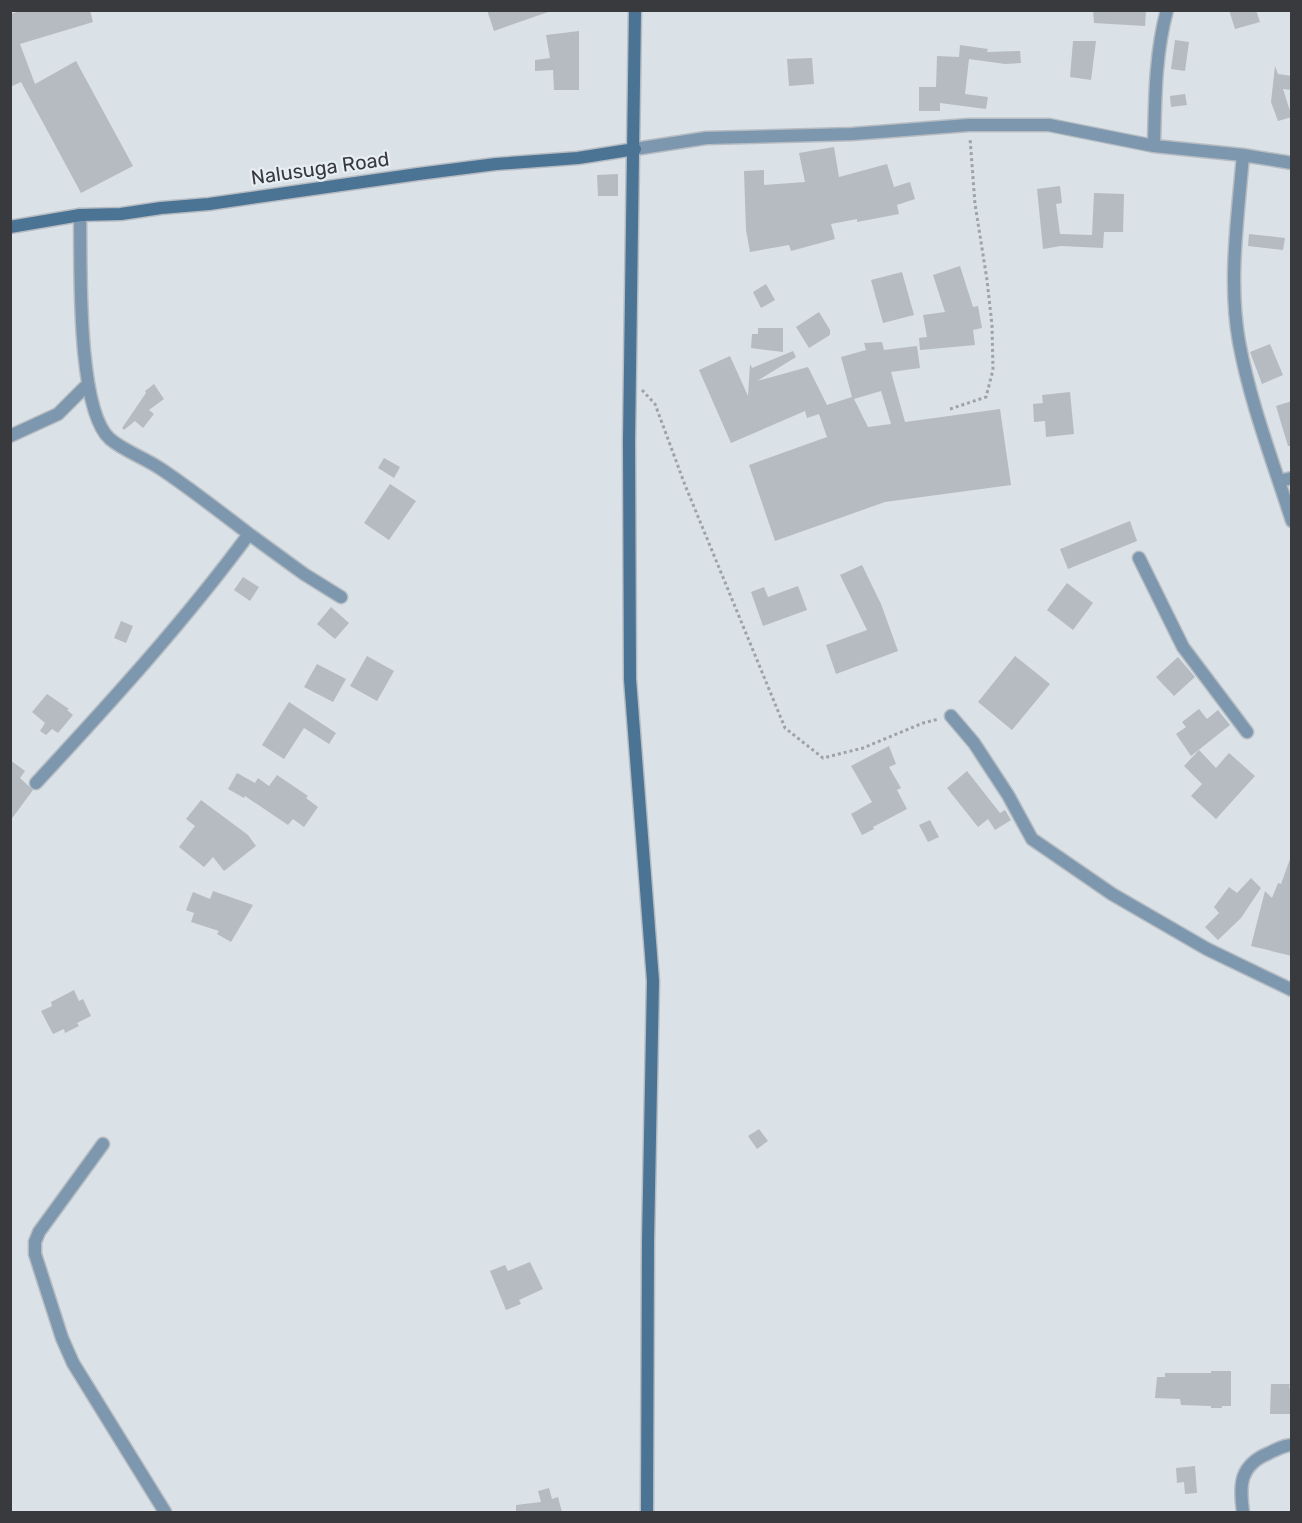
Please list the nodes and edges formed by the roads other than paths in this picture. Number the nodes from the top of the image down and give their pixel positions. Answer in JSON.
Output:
{"nodes":[{"id":1,"x":635,"y":10,"type":"edge"},
{"id":2,"x":1167,"y":10,"type":"edge"},
{"id":3,"x":1154,"y":146,"type":"junction"},
{"id":4,"x":635,"y":149,"type":"junction"},
{"id":5,"x":1243,"y":155,"type":"junction"},
{"id":6,"x":1292,"y":164,"type":"edge"},
{"id":7,"x":80,"y":215,"type":"junction"},
{"id":8,"x":10,"y":227,"type":"edge"},
{"id":9,"x":88,"y":384,"type":"junction"},
{"id":10,"x":10,"y":435,"type":"edge"},
{"id":11,"x":1292,"y":478,"type":"edge"},
{"id":12,"x":1279,"y":481,"type":"junction"},
{"id":13,"x":1292,"y":521,"type":"edge"},
{"id":14,"x":249,"y":534,"type":"junction"},
{"id":15,"x":1139,"y":558,"type":"dead end"},
{"id":16,"x":342,"y":597,"type":"dead end"},
{"id":17,"x":951,"y":716,"type":"road end"},
{"id":18,"x":1247,"y":732,"type":"dead end"},
{"id":19,"x":36,"y":783,"type":"dead end"},
{"id":20,"x":1292,"y":990,"type":"edge"},
{"id":21,"x":103,"y":1144,"type":"dead end"},
{"id":22,"x":1292,"y":1445,"type":"edge"},
{"id":23,"x":165,"y":1512,"type":"edge"},
{"id":24,"x":647,"y":1512,"type":"edge"},
{"id":25,"x":1243,"y":1512,"type":"edge"}],
"edges":[{"from":1,"to":4,"type":"street"},
{"from":2,"to":3,"type":"street"},
{"from":3,"to":4,"type":"street"},
{"from":3,"to":5,"type":"street"},
{"from":4,"to":7,"type":"street","name":"Nalusuga Road"},
{"from":4,"to":24,"type":"street"},
{"from":5,"to":6,"type":"street"},
{"from":5,"to":12,"type":"street"},
{"from":7,"to":8,"type":"street","name":"Nalusuga Road"},
{"from":7,"to":9,"type":"street"},
{"from":9,"to":10,"type":"street"},
{"from":9,"to":14,"type":"street"},
{"from":11,"to":12,"type":"street"},
{"from":12,"to":13,"type":"street"},
{"from":14,"to":16,"type":"street"},
{"from":14,"to":19,"type":"street"},
{"from":15,"to":18,"type":"street"},
{"from":17,"to":20,"type":"street"},
{"from":21,"to":23,"type":"street"},
{"from":22,"to":25,"type":"street"}]}
